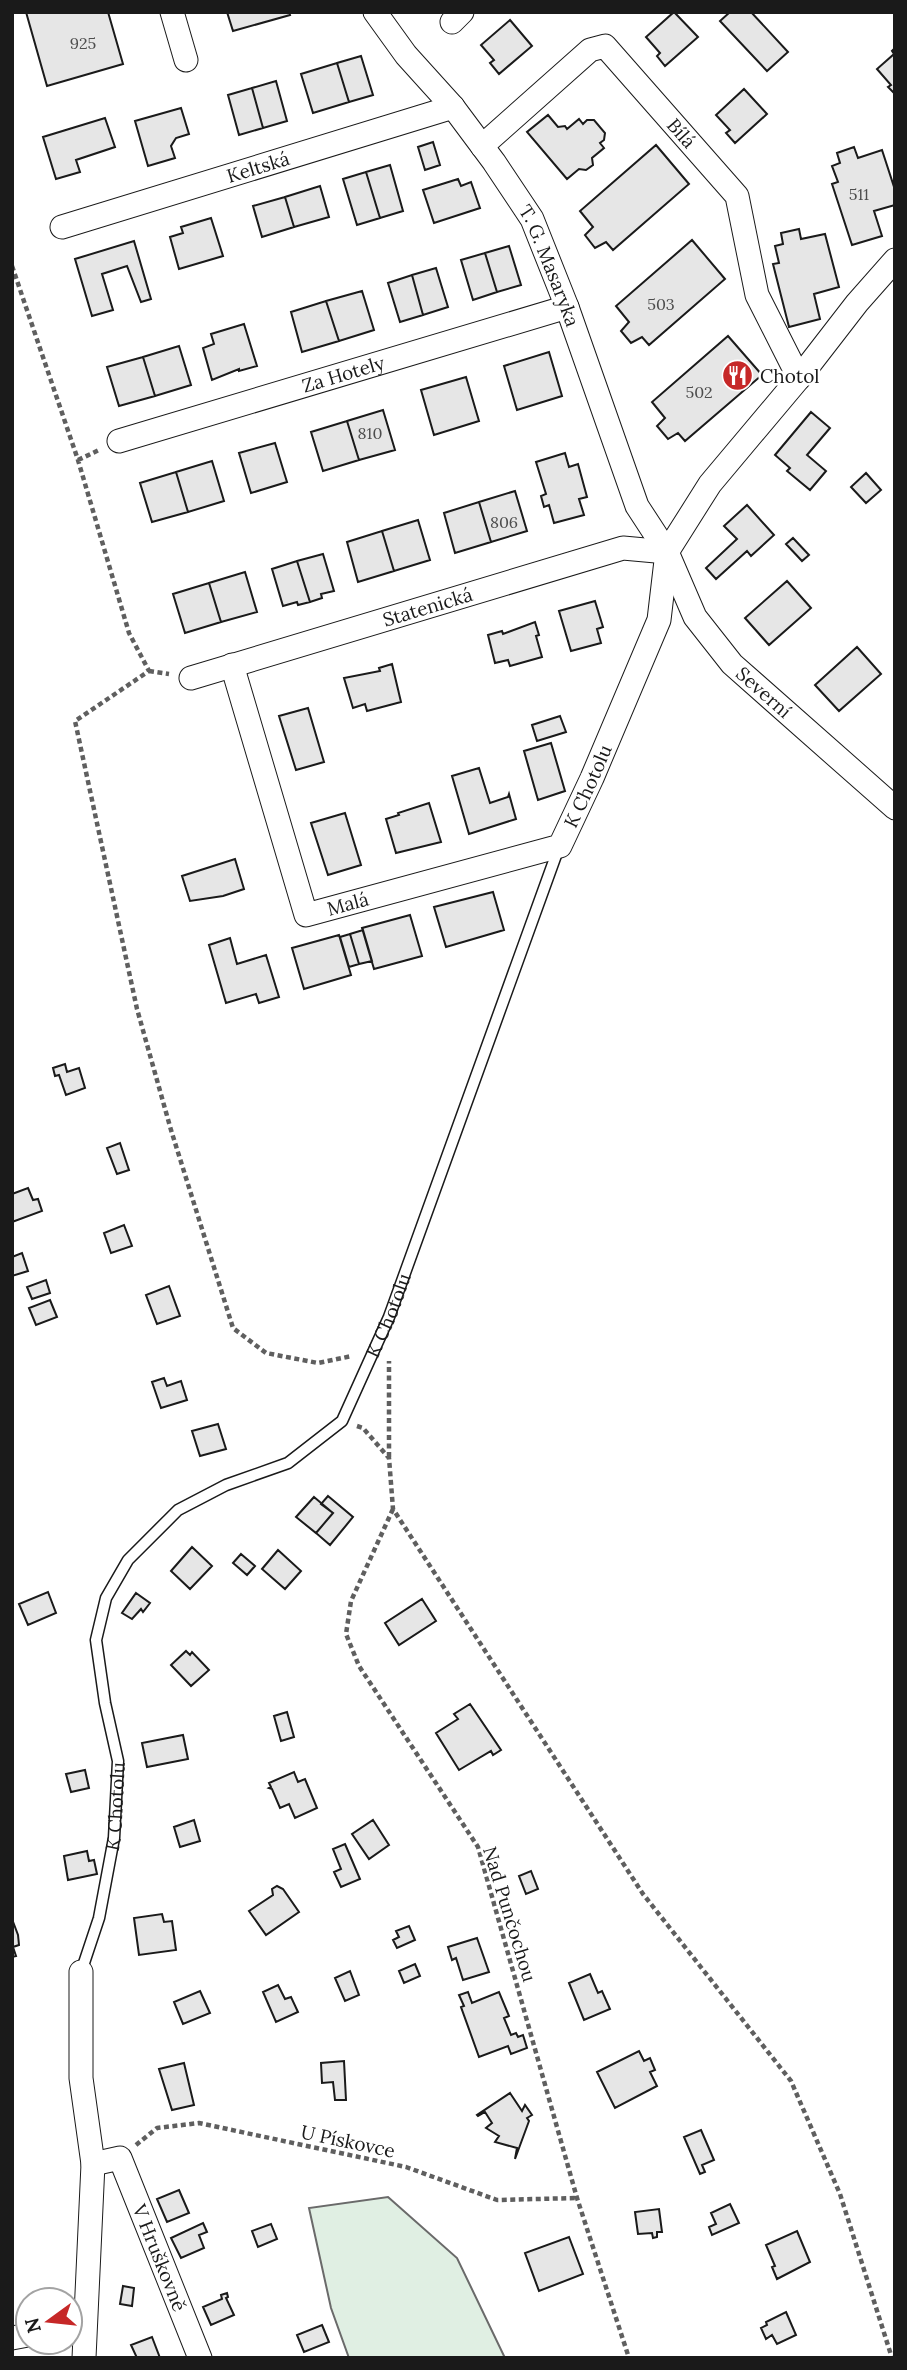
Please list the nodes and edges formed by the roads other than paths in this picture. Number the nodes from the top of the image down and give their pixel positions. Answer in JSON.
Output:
{"nodes":[{"id":1,"x":172,"y":12,"type":"edge"},
{"id":2,"x":375,"y":12,"type":"edge"},
{"id":3,"x":186,"y":60,"type":"dead end"},
{"id":4,"x":453,"y":107,"type":"junction"},
{"id":5,"x":482,"y":146,"type":"junction"},
{"id":6,"x":62,"y":227,"type":"dead end"},
{"id":7,"x":895,"y":260,"type":"edge"},
{"id":8,"x":567,"y":307,"type":"junction"},
{"id":9,"x":799,"y":378,"type":"junction"},
{"id":10,"x":119,"y":440,"type":"dead end"},
{"id":11,"x":667,"y":552,"type":"junction"},
{"id":12,"x":232,"y":665,"type":"junction"},
{"id":13,"x":191,"y":678,"type":"dead end"},
{"id":14,"x":895,"y":808,"type":"edge"},
{"id":15,"x":560,"y":846,"type":"junction"},
{"id":16,"x":81,"y":1972,"type":"joint"},
{"id":17,"x":93,"y":2164,"type":"junction"},
{"id":18,"x":84,"y":2290,"type":"edge"},
{"id":19,"x":200,"y":2358,"type":"edge"}],
"edges":[{"from":1,"to":3,"type":"street"},
{"from":2,"to":4,"type":"street","name":"T. G. Masaryka"},
{"from":4,"to":5,"type":"street","name":"T. G. Masaryka"},
{"from":4,"to":6,"type":"street","name":"Keltská"},
{"from":5,"to":8,"type":"street","name":"T. G. Masaryka"},
{"from":5,"to":9,"type":"street","name":"Bílá"},
{"from":7,"to":9,"type":"street","name":"K Chotolu"},
{"from":8,"to":10,"type":"street","name":"Za Hotely"},
{"from":8,"to":11,"type":"street","name":"T. G. Masaryka"},
{"from":9,"to":11,"type":"street","name":"K Chotolu"},
{"from":11,"to":12,"type":"street","name":"Statenická"},
{"from":11,"to":14,"type":"street","name":"Severní"},
{"from":11,"to":15,"type":"street","name":"K Chotolu"},
{"from":12,"to":13,"type":"street","name":"Statenická"},
{"from":12,"to":15,"type":"street","name":"Malá"},
{"from":15,"to":16,"type":"lane","name":"K Chotolu"},
{"from":16,"to":17,"type":"street","name":"K Chotolu"},
{"from":17,"to":18,"type":"street","name":"K Chotolu"},
{"from":17,"to":19,"type":"street","name":"V Hruškovně"}]}
